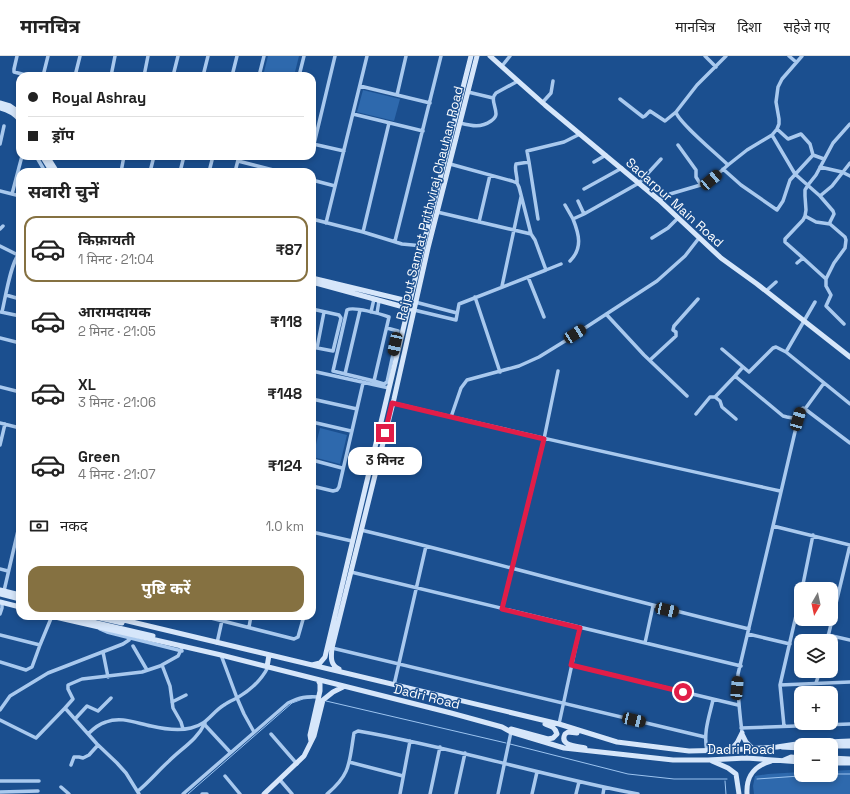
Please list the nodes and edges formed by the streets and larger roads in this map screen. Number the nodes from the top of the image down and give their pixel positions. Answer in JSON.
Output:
{"nodes":[{"id":1,"x":17,"y":56,"type":"edge"},
{"id":2,"x":48,"y":56,"type":"edge"},
{"id":3,"x":80,"y":56,"type":"edge"},
{"id":4,"x":116,"y":56,"type":"edge"},
{"id":5,"x":148,"y":56,"type":"edge"},
{"id":6,"x":178,"y":56,"type":"edge"},
{"id":7,"x":208,"y":56,"type":"edge"},
{"id":8,"x":237,"y":56,"type":"edge"},
{"id":9,"x":264,"y":56,"type":"edge"},
{"id":10,"x":304,"y":56,"type":"edge"},
{"id":11,"x":335,"y":56,"type":"edge"},
{"id":12,"x":367,"y":56,"type":"edge"},
{"id":13,"x":406,"y":56,"type":"edge"},
{"id":14,"x":441,"y":56,"type":"edge"},
{"id":15,"x":471,"y":56,"type":"edge"},
{"id":16,"x":477,"y":56,"type":"edge"},
{"id":17,"x":490,"y":56,"type":"edge"},
{"id":18,"x":510,"y":56,"type":"edge"},
{"id":19,"x":705,"y":56,"type":"edge"},
{"id":20,"x":726,"y":56,"type":"edge"},
{"id":21,"x":789,"y":56,"type":"edge"},
{"id":22,"x":802,"y":56,"type":"edge"},
{"id":23,"x":796,"y":62,"type":"junction"},
{"id":24,"x":502,"y":66,"type":"junction"},
{"id":25,"x":716,"y":67,"type":"junction"},
{"id":26,"x":16,"y":72,"type":"edge"},
{"id":27,"x":44,"y":72,"type":"edge"},
{"id":28,"x":76,"y":72,"type":"edge"},
{"id":29,"x":112,"y":72,"type":"edge"},
{"id":30,"x":145,"y":72,"type":"edge"},
{"id":31,"x":174,"y":72,"type":"edge"},
{"id":32,"x":204,"y":72,"type":"edge"},
{"id":33,"x":233,"y":72,"type":"edge"},
{"id":34,"x":260,"y":72,"type":"edge"},
{"id":35,"x":300,"y":72,"type":"edge"},
{"id":36,"x":518,"y":81,"type":"junction"},
{"id":37,"x":553,"y":81,"type":"dead end"},
{"id":38,"x":360,"y":86,"type":"junction"},
{"id":39,"x":468,"y":92,"type":"junction"},
{"id":40,"x":397,"y":95,"type":"junction"},
{"id":41,"x":493,"y":98,"type":"junction"},
{"id":42,"x":620,"y":99,"type":"dead end"},
{"id":43,"x":0,"y":103,"type":"edge"},
{"id":44,"x":430,"y":103,"type":"junction"},
{"id":45,"x":542,"y":103,"type":"junction"},
{"id":46,"x":0,"y":108,"type":"edge"},
{"id":47,"x":16,"y":110,"type":"edge"},
{"id":48,"x":676,"y":112,"type":"junction"},
{"id":49,"x":16,"y":114,"type":"edge"},
{"id":50,"x":353,"y":114,"type":"junction"},
{"id":51,"x":389,"y":123,"type":"junction"},
{"id":52,"x":460,"y":123,"type":"junction"},
{"id":53,"x":850,"y":124,"type":"edge"},
{"id":54,"x":4,"y":126,"type":"dead end"},
{"id":55,"x":777,"y":129,"type":"junction"},
{"id":56,"x":423,"y":131,"type":"junction"},
{"id":57,"x":316,"y":132,"type":"edge"},
{"id":58,"x":580,"y":134,"type":"junction"},
{"id":59,"x":772,"y":135,"type":"junction"},
{"id":60,"x":0,"y":144,"type":"edge"},
{"id":61,"x":316,"y":145,"type":"edge"},
{"id":62,"x":678,"y":145,"type":"dead end"},
{"id":63,"x":344,"y":151,"type":"junction"},
{"id":64,"x":606,"y":155,"type":"junction"},
{"id":65,"x":813,"y":155,"type":"junction"},
{"id":66,"x":661,"y":159,"type":"dead end"},
{"id":67,"x":824,"y":159,"type":"junction"},
{"id":68,"x":238,"y":161,"type":"joint"},
{"id":69,"x":529,"y":162,"type":"junction"},
{"id":70,"x":594,"y":162,"type":"dead end"},
{"id":71,"x":850,"y":163,"type":"edge"},
{"id":72,"x":450,"y":164,"type":"junction"},
{"id":73,"x":728,"y":165,"type":"junction"},
{"id":74,"x":820,"y":167,"type":"junction"},
{"id":75,"x":236,"y":168,"type":"edge"},
{"id":76,"x":265,"y":168,"type":"edge"},
{"id":77,"x":622,"y":168,"type":"junction"},
{"id":78,"x":723,"y":169,"type":"junction"},
{"id":79,"x":842,"y":172,"type":"junction"},
{"id":80,"x":795,"y":174,"type":"junction"},
{"id":81,"x":490,"y":175,"type":"junction"},
{"id":82,"x":850,"y":176,"type":"edge"},
{"id":83,"x":16,"y":179,"type":"edge"},
{"id":84,"x":316,"y":181,"type":"edge"},
{"id":85,"x":517,"y":183,"type":"junction"},
{"id":86,"x":639,"y":183,"type":"junction"},
{"id":87,"x":701,"y":185,"type":"junction"},
{"id":88,"x":808,"y":185,"type":"junction"},
{"id":89,"x":335,"y":186,"type":"junction"},
{"id":90,"x":584,"y":189,"type":"dead end"},
{"id":91,"x":0,"y":191,"type":"edge"},
{"id":92,"x":12,"y":194,"type":"junction"},
{"id":93,"x":521,"y":194,"type":"junction"},
{"id":94,"x":16,"y":195,"type":"edge"},
{"id":95,"x":820,"y":196,"type":"junction"},
{"id":96,"x":659,"y":200,"type":"junction"},
{"id":97,"x":578,"y":201,"type":"dead end"},
{"id":98,"x":565,"y":205,"type":"dead end"},
{"id":99,"x":437,"y":212,"type":"junction"},
{"id":100,"x":584,"y":214,"type":"junction"},
{"id":101,"x":805,"y":216,"type":"junction"},
{"id":102,"x":538,"y":218,"type":"dead end"},
{"id":103,"x":678,"y":218,"type":"junction"},
{"id":104,"x":573,"y":219,"type":"junction"},
{"id":105,"x":316,"y":221,"type":"edge"},
{"id":106,"x":479,"y":222,"type":"junction"},
{"id":107,"x":326,"y":223,"type":"junction"},
{"id":108,"x":830,"y":224,"type":"junction"},
{"id":109,"x":514,"y":230,"type":"junction"},
{"id":110,"x":363,"y":232,"type":"junction"},
{"id":111,"x":531,"y":234,"type":"junction"},
{"id":112,"x":652,"y":238,"type":"dead end"},
{"id":113,"x":699,"y":238,"type":"junction"},
{"id":114,"x":396,"y":241,"type":"junction"},
{"id":115,"x":0,"y":246,"type":"edge"},
{"id":116,"x":423,"y":246,"type":"junction"},
{"id":117,"x":16,"y":253,"type":"edge"},
{"id":118,"x":803,"y":258,"type":"junction"},
{"id":119,"x":16,"y":260,"type":"edge"},
{"id":120,"x":570,"y":261,"type":"dead end"},
{"id":121,"x":797,"y":263,"type":"dead end"},
{"id":122,"x":561,"y":264,"type":"dead end"},
{"id":123,"x":546,"y":270,"type":"junction"},
{"id":124,"x":528,"y":277,"type":"junction"},
{"id":125,"x":316,"y":279,"type":"edge"},
{"id":126,"x":826,"y":279,"type":"junction"},
{"id":127,"x":776,"y":282,"type":"dead end"},
{"id":128,"x":316,"y":283,"type":"edge"},
{"id":129,"x":502,"y":286,"type":"junction"},
{"id":130,"x":766,"y":291,"type":"junction"},
{"id":131,"x":6,"y":295,"type":"junction"},
{"id":132,"x":16,"y":297,"type":"edge"},
{"id":133,"x":475,"y":297,"type":"junction"},
{"id":134,"x":698,"y":299,"type":"dead end"},
{"id":135,"x":377,"y":300,"type":"junction"},
{"id":136,"x":413,"y":302,"type":"junction"},
{"id":137,"x":816,"y":302,"type":"dead end"},
{"id":138,"x":411,"y":309,"type":"junction"},
{"id":139,"x":316,"y":310,"type":"edge"},
{"id":140,"x":360,"y":310,"type":"junction"},
{"id":141,"x":1,"y":312,"type":"edge"},
{"id":142,"x":324,"y":312,"type":"junction"},
{"id":143,"x":371,"y":312,"type":"junction"},
{"id":144,"x":377,"y":313,"type":"junction"},
{"id":145,"x":457,"y":313,"type":"junction"},
{"id":146,"x":606,"y":314,"type":"junction"},
{"id":147,"x":16,"y":315,"type":"edge"},
{"id":148,"x":544,"y":317,"type":"dead end"},
{"id":149,"x":806,"y":320,"type":"junction"},
{"id":150,"x":844,"y":324,"type":"dead end"},
{"id":151,"x":387,"y":328,"type":"junction"},
{"id":152,"x":0,"y":338,"type":"edge"},
{"id":153,"x":16,"y":342,"type":"edge"},
{"id":154,"x":317,"y":348,"type":"joint"},
{"id":155,"x":722,"y":349,"type":"dead end"},
{"id":156,"x":786,"y":352,"type":"junction"},
{"id":157,"x":850,"y":357,"type":"edge"},
{"id":158,"x":650,"y":360,"type":"junction"},
{"id":159,"x":743,"y":367,"type":"junction"},
{"id":160,"x":558,"y":371,"type":"dead end"},
{"id":161,"x":316,"y":372,"type":"edge"},
{"id":162,"x":500,"y":372,"type":"junction"},
{"id":163,"x":345,"y":374,"type":"junction"},
{"id":164,"x":735,"y":376,"type":"junction"},
{"id":165,"x":374,"y":381,"type":"junction"},
{"id":166,"x":363,"y":382,"type":"junction"},
{"id":167,"x":824,"y":383,"type":"junction"},
{"id":168,"x":0,"y":387,"type":"edge"},
{"id":169,"x":389,"y":388,"type":"junction"},
{"id":170,"x":16,"y":391,"type":"edge"},
{"id":171,"x":687,"y":396,"type":"dead end"},
{"id":172,"x":715,"y":397,"type":"junction"},
{"id":173,"x":316,"y":400,"type":"edge"},
{"id":174,"x":392,"y":403,"type":"junction"},
{"id":175,"x":850,"y":404,"type":"edge"},
{"id":176,"x":805,"y":408,"type":"junction"},
{"id":177,"x":357,"y":409,"type":"junction"},
{"id":178,"x":696,"y":414,"type":"dead end"},
{"id":179,"x":451,"y":417,"type":"junction"},
{"id":180,"x":736,"y":419,"type":"dead end"},
{"id":181,"x":798,"y":419,"type":"junction"},
{"id":182,"x":0,"y":422,"type":"edge"},
{"id":183,"x":316,"y":423,"type":"edge"},
{"id":184,"x":5,"y":424,"type":"junction"},
{"id":185,"x":16,"y":427,"type":"edge"},
{"id":186,"x":351,"y":431,"type":"junction"},
{"id":187,"x":544,"y":439,"type":"junction"},
{"id":188,"x":850,"y":443,"type":"edge"},
{"id":189,"x":0,"y":445,"type":"edge"},
{"id":190,"x":316,"y":461,"type":"edge"},
{"id":191,"x":342,"y":468,"type":"junction"},
{"id":192,"x":316,"y":487,"type":"edge"},
{"id":193,"x":780,"y":491,"type":"junction"},
{"id":194,"x":773,"y":526,"type":"junction"},
{"id":195,"x":361,"y":530,"type":"junction"},
{"id":196,"x":316,"y":533,"type":"edge"},
{"id":197,"x":813,"y":535,"type":"junction"},
{"id":198,"x":16,"y":538,"type":"edge"},
{"id":199,"x":352,"y":541,"type":"junction"},
{"id":200,"x":850,"y":545,"type":"edge"},
{"id":201,"x":426,"y":546,"type":"junction"},
{"id":202,"x":0,"y":569,"type":"edge"},
{"id":203,"x":511,"y":569,"type":"junction"},
{"id":204,"x":8,"y":571,"type":"junction"},
{"id":205,"x":351,"y":572,"type":"junction"},
{"id":206,"x":803,"y":582,"type":"edge"},
{"id":207,"x":416,"y":588,"type":"junction"},
{"id":208,"x":1,"y":592,"type":"edge"},
{"id":209,"x":16,"y":594,"type":"edge"},
{"id":210,"x":16,"y":598,"type":"edge"},
{"id":211,"x":1,"y":601,"type":"edge"},
{"id":212,"x":16,"y":603,"type":"edge"},
{"id":213,"x":16,"y":606,"type":"edge"},
{"id":214,"x":652,"y":606,"type":"junction"},
{"id":215,"x":502,"y":609,"type":"junction"},
{"id":216,"x":0,"y":614,"type":"edge"},
{"id":217,"x":50,"y":620,"type":"edge"},
{"id":218,"x":67,"y":620,"type":"edge"},
{"id":219,"x":87,"y":620,"type":"edge"},
{"id":220,"x":87,"y":620,"type":"edge"},
{"id":221,"x":107,"y":620,"type":"edge"},
{"id":222,"x":124,"y":620,"type":"edge"},
{"id":223,"x":222,"y":620,"type":"edge"},
{"id":224,"x":228,"y":620,"type":"edge"},
{"id":225,"x":250,"y":620,"type":"edge"},
{"id":226,"x":303,"y":620,"type":"edge"},
{"id":227,"x":86,"y":625,"type":"junction"},
{"id":228,"x":794,"y":626,"type":"edge"},
{"id":229,"x":248,"y":627,"type":"junction"},
{"id":230,"x":580,"y":628,"type":"junction"},
{"id":231,"x":749,"y":629,"type":"junction"},
{"id":232,"x":171,"y":631,"type":"junction"},
{"id":233,"x":154,"y":633,"type":"junction"},
{"id":234,"x":748,"y":634,"type":"junction"},
{"id":235,"x":828,"y":634,"type":"edge"},
{"id":236,"x":0,"y":635,"type":"edge"},
{"id":237,"x":131,"y":636,"type":"junction"},
{"id":238,"x":838,"y":637,"type":"edge"},
{"id":239,"x":850,"y":640,"type":"edge"},
{"id":240,"x":170,"y":643,"type":"junction"},
{"id":241,"x":217,"y":643,"type":"junction"},
{"id":242,"x":644,"y":643,"type":"junction"},
{"id":243,"x":790,"y":644,"type":"junction"},
{"id":244,"x":40,"y":645,"type":"junction"},
{"id":245,"x":133,"y":646,"type":"dead end"},
{"id":246,"x":332,"y":648,"type":"junction"},
{"id":247,"x":183,"y":649,"type":"junction"},
{"id":248,"x":103,"y":652,"type":"junction"},
{"id":249,"x":221,"y":655,"type":"junction"},
{"id":250,"x":269,"y":655,"type":"junction"},
{"id":251,"x":0,"y":662,"type":"edge"},
{"id":252,"x":398,"y":664,"type":"junction"},
{"id":253,"x":162,"y":665,"type":"junction"},
{"id":254,"x":309,"y":665,"type":"junction"},
{"id":255,"x":571,"y":665,"type":"junction"},
{"id":256,"x":741,"y":666,"type":"junction"},
{"id":257,"x":268,"y":667,"type":"junction"},
{"id":258,"x":147,"y":670,"type":"junction"},
{"id":259,"x":348,"y":673,"type":"junction"},
{"id":260,"x":108,"y":677,"type":"junction"},
{"id":261,"x":818,"y":678,"type":"edge"},
{"id":262,"x":318,"y":680,"type":"junction"},
{"id":263,"x":850,"y":682,"type":"edge"},
{"id":264,"x":816,"y":683,"type":"junction"},
{"id":265,"x":394,"y":685,"type":"junction"},
{"id":266,"x":780,"y":685,"type":"junction"},
{"id":267,"x":344,"y":686,"type":"junction"},
{"id":268,"x":186,"y":695,"type":"dead end"},
{"id":269,"x":319,"y":697,"type":"junction"},
{"id":270,"x":111,"y":698,"type":"dead end"},
{"id":271,"x":237,"y":698,"type":"junction"},
{"id":272,"x":713,"y":700,"type":"junction"},
{"id":273,"x":172,"y":702,"type":"junction"},
{"id":274,"x":563,"y":703,"type":"junction"},
{"id":275,"x":738,"y":705,"type":"junction"},
{"id":276,"x":65,"y":708,"type":"junction"},
{"id":277,"x":0,"y":710,"type":"edge"},
{"id":278,"x":529,"y":718,"type":"junction"},
{"id":279,"x":75,"y":719,"type":"junction"},
{"id":280,"x":0,"y":720,"type":"edge"},
{"id":281,"x":205,"y":724,"type":"junction"},
{"id":282,"x":559,"y":724,"type":"junction"},
{"id":283,"x":850,"y":724,"type":"edge"},
{"id":284,"x":784,"y":726,"type":"junction"},
{"id":285,"x":502,"y":727,"type":"junction"},
{"id":286,"x":183,"y":729,"type":"junction"},
{"id":287,"x":742,"y":730,"type":"junction"},
{"id":288,"x":254,"y":732,"type":"junction"},
{"id":289,"x":511,"y":732,"type":"junction"},
{"id":290,"x":88,"y":734,"type":"junction"},
{"id":291,"x":271,"y":734,"type":"dead end"},
{"id":292,"x":600,"y":737,"type":"junction"},
{"id":293,"x":705,"y":737,"type":"junction"},
{"id":294,"x":410,"y":741,"type":"junction"},
{"id":295,"x":850,"y":741,"type":"edge"},
{"id":296,"x":311,"y":742,"type":"junction"},
{"id":297,"x":98,"y":745,"type":"junction"},
{"id":298,"x":838,"y":746,"type":"edge"},
{"id":299,"x":850,"y":746,"type":"edge"},
{"id":300,"x":440,"y":747,"type":"junction"},
{"id":301,"x":777,"y":747,"type":"junction"},
{"id":302,"x":752,"y":748,"type":"junction"},
{"id":303,"x":794,"y":748,"type":"edge"},
{"id":304,"x":730,"y":750,"type":"junction"},
{"id":305,"x":596,"y":751,"type":"junction"},
{"id":306,"x":707,"y":751,"type":"junction"},
{"id":307,"x":230,"y":752,"type":"junction"},
{"id":308,"x":465,"y":753,"type":"junction"},
{"id":309,"x":794,"y":757,"type":"edge"},
{"id":310,"x":838,"y":758,"type":"edge"},
{"id":311,"x":850,"y":759,"type":"edge"},
{"id":312,"x":708,"y":760,"type":"junction"},
{"id":313,"x":776,"y":760,"type":"junction"},
{"id":314,"x":782,"y":760,"type":"junction"},
{"id":315,"x":794,"y":761,"type":"edge"},
{"id":316,"x":349,"y":762,"type":"junction"},
{"id":317,"x":838,"y":763,"type":"edge"},
{"id":318,"x":850,"y":763,"type":"edge"},
{"id":319,"x":297,"y":764,"type":"junction"},
{"id":320,"x":505,"y":764,"type":"junction"},
{"id":321,"x":71,"y":765,"type":"dead end"},
{"id":322,"x":537,"y":772,"type":"junction"},
{"id":323,"x":225,"y":776,"type":"dead end"},
{"id":324,"x":403,"y":776,"type":"junction"},
{"id":325,"x":280,"y":780,"type":"junction"},
{"id":326,"x":0,"y":781,"type":"edge"},
{"id":327,"x":39,"y":781,"type":"dead end"},
{"id":328,"x":579,"y":782,"type":"junction"},
{"id":329,"x":61,"y":787,"type":"dead end"},
{"id":330,"x":604,"y":788,"type":"junction"},
{"id":331,"x":332,"y":790,"type":"junction"},
{"id":332,"x":38,"y":791,"type":"dead end"},
{"id":333,"x":0,"y":792,"type":"edge"},
{"id":334,"x":138,"y":793,"type":"edge"},
{"id":335,"x":69,"y":794,"type":"edge"},
{"id":336,"x":184,"y":794,"type":"edge"},
{"id":337,"x":202,"y":794,"type":"edge"},
{"id":338,"x":207,"y":794,"type":"edge"},
{"id":339,"x":240,"y":794,"type":"edge"},
{"id":340,"x":264,"y":794,"type":"edge"},
{"id":341,"x":292,"y":794,"type":"edge"},
{"id":342,"x":327,"y":794,"type":"edge"},
{"id":343,"x":336,"y":794,"type":"edge"},
{"id":344,"x":400,"y":794,"type":"edge"},
{"id":345,"x":430,"y":794,"type":"edge"},
{"id":346,"x":456,"y":794,"type":"edge"},
{"id":347,"x":498,"y":794,"type":"edge"},
{"id":348,"x":532,"y":794,"type":"edge"},
{"id":349,"x":576,"y":794,"type":"edge"},
{"id":350,"x":603,"y":794,"type":"edge"},
{"id":351,"x":638,"y":794,"type":"edge"},
{"id":352,"x":739,"y":794,"type":"edge"},
{"id":353,"x":747,"y":794,"type":"edge"}],
"edges":[{"from":1,"to":26,"type":"street"},
{"from":2,"to":27,"type":"street"},
{"from":3,"to":28,"type":"street"},
{"from":4,"to":29,"type":"street"},
{"from":5,"to":30,"type":"street"},
{"from":6,"to":31,"type":"street"},
{"from":7,"to":32,"type":"street"},
{"from":8,"to":33,"type":"street"},
{"from":9,"to":34,"type":"street"},
{"from":10,"to":35,"type":"street"},
{"from":11,"to":57,"type":"street"},
{"from":12,"to":38,"type":"street"},
{"from":13,"to":40,"type":"street"},
{"from":14,"to":44,"type":"street"},
{"from":15,"to":116,"type":"street","name":"Rajput Samrat Prithviraj Chauhan Road"},
{"from":16,"to":39,"type":"street","name":"Rajput Samrat Prithviraj Chauhan Road"},
{"from":17,"to":24,"type":"street","name":"Sadarpur Main Road"},
{"from":18,"to":24,"type":"street"},
{"from":19,"to":25,"type":"street"},
{"from":20,"to":25,"type":"street"},
{"from":21,"to":23,"type":"street"},
{"from":22,"to":23,"type":"street"},
{"from":23,"to":55,"type":"street"},
{"from":24,"to":36,"type":"street","name":"Sadarpur Main Road"},
{"from":25,"to":48,"type":"street"},
{"from":36,"to":41,"type":"street"},
{"from":36,"to":45,"type":"street","name":"Sadarpur Main Road"},
{"from":37,"to":45,"type":"street"},
{"from":38,"to":40,"type":"street"},
{"from":38,"to":50,"type":"street"},
{"from":39,"to":41,"type":"street"},
{"from":39,"to":52,"type":"street","name":"Rajput Samrat Prithviraj Chauhan Road"},
{"from":40,"to":44,"type":"street"},
{"from":41,"to":52,"type":"street"},
{"from":42,"to":48,"type":"street"},
{"from":43,"to":47,"type":"street"},
{"from":44,"to":56,"type":"street"},
{"from":45,"to":58,"type":"street","name":"Sadarpur Main Road"},
{"from":46,"to":49,"type":"street"},
{"from":48,"to":73,"type":"street"},
{"from":50,"to":51,"type":"street"},
{"from":50,"to":63,"type":"street"},
{"from":51,"to":56,"type":"street"},
{"from":51,"to":110,"type":"street"},
{"from":52,"to":72,"type":"street","name":"Rajput Samrat Prithviraj Chauhan Road"},
{"from":53,"to":67,"type":"street"},
{"from":54,"to":60,"type":"street"},
{"from":55,"to":59,"type":"street"},
{"from":55,"to":65,"type":"street"},
{"from":56,"to":114,"type":"street"},
{"from":58,"to":64,"type":"street","name":"Sadarpur Main Road"},
{"from":58,"to":69,"type":"street"},
{"from":59,"to":73,"type":"street"},
{"from":59,"to":80,"type":"street"},
{"from":61,"to":63,"type":"street"},
{"from":62,"to":87,"type":"street"},
{"from":63,"to":89,"type":"street"},
{"from":64,"to":70,"type":"street"},
{"from":64,"to":77,"type":"street","name":"Sadarpur Main Road"},
{"from":65,"to":67,"type":"street"},
{"from":65,"to":80,"type":"street"},
{"from":66,"to":86,"type":"street"},
{"from":67,"to":74,"type":"street"},
{"from":68,"to":75,"type":"street"},
{"from":68,"to":76,"type":"street"},
{"from":69,"to":85,"type":"street"},
{"from":69,"to":102,"type":"street"},
{"from":71,"to":79,"type":"street"},
{"from":72,"to":81,"type":"street"},
{"from":72,"to":99,"type":"street","name":"Rajput Samrat Prithviraj Chauhan Road"},
{"from":73,"to":78,"type":"street"},
{"from":74,"to":79,"type":"street"},
{"from":74,"to":88,"type":"street"},
{"from":77,"to":86,"type":"street","name":"Sadarpur Main Road"},
{"from":77,"to":90,"type":"street"},
{"from":78,"to":80,"type":"street"},
{"from":78,"to":87,"type":"street"},
{"from":79,"to":82,"type":"street"},
{"from":79,"to":95,"type":"street"},
{"from":80,"to":88,"type":"street"},
{"from":81,"to":85,"type":"street"},
{"from":81,"to":106,"type":"street"},
{"from":83,"to":92,"type":"street"},
{"from":84,"to":89,"type":"street"},
{"from":85,"to":93,"type":"street"},
{"from":86,"to":96,"type":"street","name":"Sadarpur Main Road"},
{"from":86,"to":100,"type":"street"},
{"from":87,"to":96,"type":"street"},
{"from":88,"to":95,"type":"street"},
{"from":88,"to":101,"type":"street"},
{"from":89,"to":107,"type":"street"},
{"from":91,"to":92,"type":"street"},
{"from":92,"to":94,"type":"street"},
{"from":93,"to":109,"type":"street"},
{"from":93,"to":111,"type":"street"},
{"from":95,"to":108,"type":"street"},
{"from":96,"to":103,"type":"street","name":"Sadarpur Main Road"},
{"from":97,"to":100,"type":"street"},
{"from":98,"to":104,"type":"street"},
{"from":99,"to":106,"type":"street"},
{"from":99,"to":136,"type":"street","name":"Rajput Samrat Prithviraj Chauhan Road"},
{"from":100,"to":104,"type":"street"},
{"from":101,"to":108,"type":"street"},
{"from":101,"to":118,"type":"street"},
{"from":103,"to":112,"type":"street"},
{"from":103,"to":113,"type":"street","name":"Sadarpur Main Road"},
{"from":104,"to":120,"type":"street"},
{"from":105,"to":107,"type":"street"},
{"from":106,"to":109,"type":"street"},
{"from":107,"to":110,"type":"street"},
{"from":108,"to":126,"type":"street"},
{"from":109,"to":111,"type":"street"},
{"from":109,"to":129,"type":"street"},
{"from":110,"to":114,"type":"street"},
{"from":111,"to":123,"type":"street"},
{"from":113,"to":130,"type":"street","name":"Sadarpur Main Road"},
{"from":113,"to":146,"type":"street"},
{"from":114,"to":116,"type":"street"},
{"from":115,"to":117,"type":"street"},
{"from":116,"to":136,"type":"street","name":"Rajput Samrat Prithviraj Chauhan Road"},
{"from":118,"to":121,"type":"street"},
{"from":118,"to":126,"type":"street"},
{"from":119,"to":131,"type":"street"},
{"from":122,"to":123,"type":"street"},
{"from":123,"to":124,"type":"street"},
{"from":124,"to":129,"type":"street"},
{"from":124,"to":148,"type":"street"},
{"from":125,"to":136,"type":"street"},
{"from":126,"to":150,"type":"street"},
{"from":127,"to":130,"type":"street"},
{"from":128,"to":135,"type":"street"},
{"from":129,"to":133,"type":"street"},
{"from":130,"to":149,"type":"street","name":"Sadarpur Main Road"},
{"from":131,"to":132,"type":"street"},
{"from":131,"to":141,"type":"street"},
{"from":133,"to":145,"type":"street"},
{"from":133,"to":162,"type":"street"},
{"from":134,"to":158,"type":"street"},
{"from":135,"to":138,"type":"street"},
{"from":135,"to":143,"type":"street"},
{"from":135,"to":144,"type":"street"},
{"from":136,"to":138,"type":"street","name":"Rajput Samrat Prithviraj Chauhan Road"},
{"from":136,"to":145,"type":"street"},
{"from":137,"to":149,"type":"street"},
{"from":138,"to":145,"type":"street"},
{"from":138,"to":169,"type":"street","name":"Rajput Samrat Prithviraj Chauhan Road"},
{"from":138,"to":174,"type":"street","name":"Rajput Samrat Prithviraj Chauhan Road"},
{"from":139,"to":142,"type":"street"},
{"from":140,"to":143,"type":"street"},
{"from":140,"to":163,"type":"street"},
{"from":140,"to":163,"type":"street"},
{"from":141,"to":147,"type":"street"},
{"from":142,"to":154,"type":"street"},
{"from":142,"to":154,"type":"street"},
{"from":143,"to":144,"type":"street"},
{"from":144,"to":151,"type":"street"},
{"from":146,"to":158,"type":"street"},
{"from":146,"to":162,"type":"street"},
{"from":149,"to":156,"type":"street"},
{"from":149,"to":157,"type":"street","name":"Sadarpur Main Road"},
{"from":151,"to":165,"type":"street"},
{"from":151,"to":165,"type":"street"},
{"from":152,"to":153,"type":"street"},
{"from":155,"to":159,"type":"street"},
{"from":156,"to":159,"type":"street"},
{"from":156,"to":167,"type":"street"},
{"from":158,"to":171,"type":"street"},
{"from":159,"to":164,"type":"street"},
{"from":160,"to":187,"type":"street"},
{"from":161,"to":166,"type":"street"},
{"from":162,"to":179,"type":"street"},
{"from":163,"to":165,"type":"street"},
{"from":164,"to":172,"type":"street"},
{"from":164,"to":181,"type":"street"},
{"from":166,"to":169,"type":"street"},
{"from":166,"to":177,"type":"street"},
{"from":167,"to":175,"type":"street"},
{"from":167,"to":176,"type":"street"},
{"from":168,"to":170,"type":"street"},
{"from":169,"to":199,"type":"street","name":"Rajput Samrat Prithviraj Chauhan Road"},
{"from":172,"to":178,"type":"street"},
{"from":172,"to":180,"type":"street"},
{"from":173,"to":177,"type":"street"},
{"from":174,"to":179,"type":"street"},
{"from":174,"to":195,"type":"street","name":"Rajput Samrat Prithviraj Chauhan Road"},
{"from":176,"to":181,"type":"street"},
{"from":176,"to":188,"type":"street"},
{"from":177,"to":186,"type":"street"},
{"from":179,"to":187,"type":"street"},
{"from":181,"to":193,"type":"street"},
{"from":182,"to":184,"type":"street"},
{"from":183,"to":186,"type":"street"},
{"from":184,"to":185,"type":"street"},
{"from":184,"to":189,"type":"street"},
{"from":186,"to":191,"type":"street"},
{"from":187,"to":193,"type":"street"},
{"from":187,"to":203,"type":"street"},
{"from":190,"to":191,"type":"street"},
{"from":191,"to":192,"type":"street"},
{"from":193,"to":194,"type":"street"},
{"from":194,"to":197,"type":"street"},
{"from":194,"to":231,"type":"street"},
{"from":195,"to":201,"type":"street"},
{"from":195,"to":205,"type":"street","name":"Rajput Samrat Prithviraj Chauhan Road"},
{"from":196,"to":199,"type":"street"},
{"from":197,"to":200,"type":"street"},
{"from":197,"to":206,"type":"street"},
{"from":198,"to":204,"type":"street"},
{"from":199,"to":254,"type":"street","name":"Rajput Samrat Prithviraj Chauhan Road"},
{"from":200,"to":235,"type":"street"},
{"from":201,"to":203,"type":"street"},
{"from":201,"to":207,"type":"street"},
{"from":202,"to":204,"type":"street"},
{"from":203,"to":214,"type":"street"},
{"from":203,"to":215,"type":"street"},
{"from":204,"to":208,"type":"street"},
{"from":205,"to":207,"type":"street"},
{"from":205,"to":246,"type":"street","name":"Rajput Samrat Prithviraj Chauhan Road"},
{"from":207,"to":215,"type":"street"},
{"from":207,"to":252,"type":"street"},
{"from":208,"to":209,"type":"street"},
{"from":208,"to":210,"type":"street"},
{"from":211,"to":212,"type":"street"},
{"from":211,"to":213,"type":"street"},
{"from":211,"to":216,"type":"street"},
{"from":214,"to":231,"type":"street"},
{"from":214,"to":242,"type":"street"},
{"from":215,"to":230,"type":"street"},
{"from":217,"to":244,"type":"street"},
{"from":218,"to":227,"type":"street","name":"Dadri Road"},
{"from":219,"to":233,"type":"street","bridge":true},
{"from":220,"to":227,"type":"street"},
{"from":221,"to":233,"type":"street"},
{"from":222,"to":232,"type":"street","name":"Dadri Road"},
{"from":223,"to":241,"type":"street"},
{"from":224,"to":229,"type":"street"},
{"from":225,"to":229,"type":"street"},
{"from":226,"to":229,"type":"street"},
{"from":227,"to":237,"type":"street","name":"Dadri Road"},
{"from":228,"to":243,"type":"street"},
{"from":230,"to":242,"type":"street"},
{"from":230,"to":255,"type":"street"},
{"from":231,"to":234,"type":"street"},
{"from":232,"to":233,"type":"street"},
{"from":232,"to":241,"type":"street","name":"Dadri Road"},
{"from":233,"to":240,"type":"street"},
{"from":234,"to":243,"type":"street"},
{"from":234,"to":256,"type":"street"},
{"from":236,"to":244,"type":"street"},
{"from":237,"to":240,"type":"street","name":"Dadri Road"},
{"from":237,"to":247,"type":"street"},
{"from":237,"to":248,"type":"street"},
{"from":238,"to":239,"type":"street"},
{"from":240,"to":247,"type":"street","name":"Dadri Road"},
{"from":241,"to":250,"type":"street","name":"Dadri Road"},
{"from":242,"to":256,"type":"street"},
{"from":243,"to":266,"type":"street"},
{"from":244,"to":251,"type":"street"},
{"from":245,"to":258,"type":"street"},
{"from":246,"to":252,"type":"street"},
{"from":246,"to":259,"type":"street","name":"Rajput Samrat Prithviraj Chauhan Road"},
{"from":247,"to":249,"type":"street","name":"Dadri Road"},
{"from":247,"to":253,"type":"street"},
{"from":248,"to":260,"type":"street"},
{"from":248,"to":277,"type":"street"},
{"from":249,"to":257,"type":"street","name":"Dadri Road"},
{"from":249,"to":271,"type":"street"},
{"from":250,"to":254,"type":"street","name":"Dadri Road"},
{"from":250,"to":257,"type":"street"},
{"from":252,"to":265,"type":"street"},
{"from":252,"to":274,"type":"street"},
{"from":253,"to":258,"type":"street"},
{"from":253,"to":273,"type":"street"},
{"from":254,"to":259,"type":"street","name":"Dadri Road"},
{"from":255,"to":272,"type":"street"},
{"from":255,"to":274,"type":"street"},
{"from":256,"to":275,"type":"street"},
{"from":257,"to":262,"type":"street","name":"Dadri Road"},
{"from":257,"to":271,"type":"street"},
{"from":258,"to":260,"type":"street"},
{"from":259,"to":265,"type":"street","name":"Dadri Road"},
{"from":260,"to":276,"type":"street"},
{"from":261,"to":264,"type":"street"},
{"from":262,"to":267,"type":"street","name":"Dadri Road"},
{"from":262,"to":269,"type":"street"},
{"from":263,"to":264,"type":"street"},
{"from":264,"to":266,"type":"street"},
{"from":265,"to":278,"type":"street","name":"Dadri Road"},
{"from":266,"to":284,"type":"street"},
{"from":267,"to":285,"type":"street","name":"Dadri Road"},
{"from":267,"to":296,"type":"street"},
{"from":268,"to":273,"type":"street"},
{"from":269,"to":288,"type":"street"},
{"from":269,"to":296,"type":"street"},
{"from":270,"to":279,"type":"street"},
{"from":271,"to":281,"type":"street"},
{"from":271,"to":288,"type":"street"},
{"from":272,"to":275,"type":"street"},
{"from":272,"to":293,"type":"street"},
{"from":273,"to":286,"type":"street"},
{"from":274,"to":282,"type":"street"},
{"from":274,"to":293,"type":"street"},
{"from":275,"to":287,"type":"street"},
{"from":276,"to":279,"type":"street"},
{"from":276,"to":280,"type":"street"},
{"from":278,"to":282,"type":"street","name":"Dadri Road"},
{"from":278,"to":285,"type":"street"},
{"from":279,"to":290,"type":"street"},
{"from":281,"to":286,"type":"street"},
{"from":281,"to":307,"type":"street"},
{"from":281,"to":334,"type":"street"},
{"from":282,"to":292,"type":"street","name":"Dadri Road"},
{"from":283,"to":284,"type":"street"},
{"from":284,"to":287,"type":"street"},
{"from":285,"to":289,"type":"street","name":"Dadri Road"},
{"from":286,"to":290,"type":"street"},
{"from":287,"to":302,"type":"street"},
{"from":287,"to":304,"type":"street"},
{"from":288,"to":307,"type":"street"},
{"from":289,"to":305,"type":"street","name":"Dadri Road"},
{"from":289,"to":320,"type":"street"},
{"from":290,"to":297,"type":"street"},
{"from":291,"to":319,"type":"street"},
{"from":292,"to":305,"type":"street"},
{"from":292,"to":306,"type":"street","name":"Dadri Road"},
{"from":293,"to":306,"type":"street"},
{"from":294,"to":300,"type":"street"},
{"from":294,"to":316,"type":"street"},
{"from":294,"to":324,"type":"street"},
{"from":295,"to":301,"type":"street","name":"Dadri Road"},
{"from":296,"to":319,"type":"street"},
{"from":297,"to":321,"type":"street"},
{"from":297,"to":334,"type":"street"},
{"from":298,"to":299,"type":"street"},
{"from":300,"to":308,"type":"street"},
{"from":300,"to":345,"type":"street"},
{"from":301,"to":302,"type":"street","name":"Dadri Road"},
{"from":301,"to":303,"type":"street"},
{"from":302,"to":304,"type":"street","name":"Dadri Road"},
{"from":304,"to":306,"type":"street","name":"Dadri Road"},
{"from":305,"to":312,"type":"street","name":"Dadri Road"},
{"from":307,"to":336,"type":"street"},
{"from":308,"to":320,"type":"street"},
{"from":308,"to":346,"type":"street"},
{"from":309,"to":314,"type":"street"},
{"from":310,"to":311,"type":"street"},
{"from":312,"to":313,"type":"street","name":"Dadri Road"},
{"from":312,"to":352,"type":"street"},
{"from":313,"to":314,"type":"street","name":"Dadri Road"},
{"from":313,"to":353,"type":"street"},
{"from":314,"to":315,"type":"street","name":"Dadri Road"},
{"from":316,"to":324,"type":"street"},
{"from":316,"to":331,"type":"street"},
{"from":317,"to":318,"type":"street"},
{"from":319,"to":325,"type":"street"},
{"from":320,"to":322,"type":"street"},
{"from":320,"to":347,"type":"street"},
{"from":322,"to":328,"type":"street"},
{"from":322,"to":348,"type":"street"},
{"from":323,"to":339,"type":"street"},
{"from":324,"to":344,"type":"street"},
{"from":325,"to":340,"type":"street"},
{"from":325,"to":341,"type":"street"},
{"from":326,"to":327,"type":"street"},
{"from":328,"to":330,"type":"street"},
{"from":328,"to":349,"type":"street"},
{"from":329,"to":335,"type":"street"},
{"from":330,"to":350,"type":"street"},
{"from":330,"to":351,"type":"street"},
{"from":331,"to":342,"type":"street"},
{"from":331,"to":343,"type":"street"},
{"from":332,"to":333,"type":"street"},
{"from":337,"to":338,"type":"street"}]}
